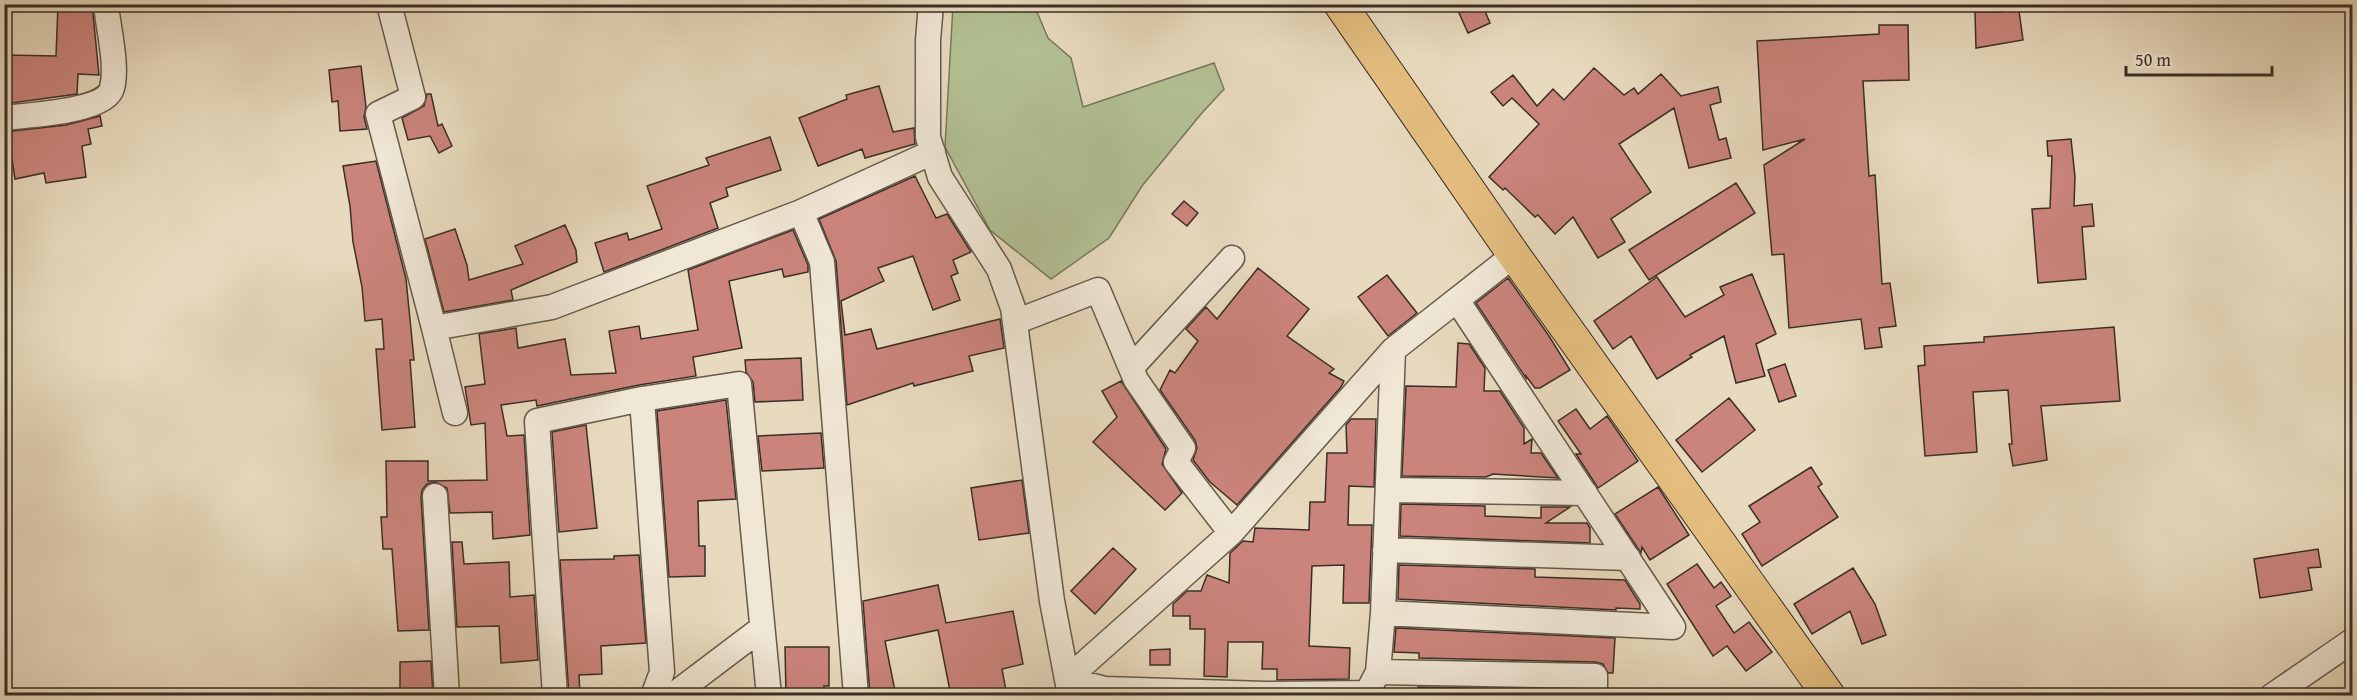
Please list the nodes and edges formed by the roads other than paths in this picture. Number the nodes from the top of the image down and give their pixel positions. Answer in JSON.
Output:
{"nodes":[{"id":1,"x":106,"y":4,"type":"edge"},
{"id":2,"x":389,"y":4,"type":"edge"},
{"id":3,"x":931,"y":4,"type":"edge"},
{"id":4,"x":1340,"y":4,"type":"edge"},
{"id":5,"x":4,"y":118,"type":"edge"},
{"id":6,"x":933,"y":152,"type":"junction"},
{"id":7,"x":801,"y":212,"type":"junction"},
{"id":8,"x":1514,"y":255,"type":"junction"},
{"id":9,"x":1232,"y":258,"type":"dead end"},
{"id":10,"x":1457,"y":300,"type":"junction"},
{"id":11,"x":1015,"y":322,"type":"junction"},
{"id":12,"x":434,"y":328,"type":"junction"},
{"id":13,"x":1393,"y":350,"type":"junction"},
{"id":14,"x":1131,"y":368,"type":"junction"},
{"id":15,"x":642,"y":399,"type":"junction"},
{"id":16,"x":455,"y":412,"type":"dead end"},
{"id":17,"x":1388,"y":490,"type":"junction"},
{"id":18,"x":1585,"y":493,"type":"junction"},
{"id":19,"x":435,"y":495,"type":"dead end"},
{"id":20,"x":1231,"y":533,"type":"junction"},
{"id":21,"x":1385,"y":550,"type":"junction"},
{"id":22,"x":1628,"y":558,"type":"junction"},
{"id":23,"x":1383,"y":613,"type":"junction"},
{"id":24,"x":762,"y":628,"type":"junction"},
{"id":25,"x":2352,"y":641,"type":"edge"},
{"id":26,"x":1378,"y":672,"type":"junction"},
{"id":27,"x":1069,"y":687,"type":"edge"},
{"id":28,"x":1367,"y":694,"type":"edge"},
{"id":29,"x":1265,"y":695,"type":"edge"},
{"id":30,"x":447,"y":696,"type":"edge"},
{"id":31,"x":555,"y":696,"type":"edge"},
{"id":32,"x":653,"y":696,"type":"edge"},
{"id":33,"x":672,"y":696,"type":"edge"},
{"id":34,"x":769,"y":696,"type":"edge"},
{"id":35,"x":856,"y":696,"type":"edge"},
{"id":36,"x":1595,"y":696,"type":"edge"},
{"id":37,"x":1829,"y":696,"type":"edge"},
{"id":38,"x":2272,"y":696,"type":"edge"}],
"edges":[{"from":1,"to":5,"type":"street"},
{"from":2,"to":12,"type":"street"},
{"from":3,"to":6,"type":"street"},
{"from":4,"to":8,"type":"main road"},
{"from":6,"to":7,"type":"street"},
{"from":6,"to":11,"type":"street"},
{"from":7,"to":12,"type":"street"},
{"from":7,"to":35,"type":"street"},
{"from":8,"to":10,"type":"street"},
{"from":8,"to":37,"type":"main road"},
{"from":9,"to":14,"type":"street"},
{"from":10,"to":13,"type":"street"},
{"from":10,"to":18,"type":"street"},
{"from":11,"to":14,"type":"street"},
{"from":11,"to":27,"type":"street"},
{"from":12,"to":16,"type":"street"},
{"from":13,"to":17,"type":"street"},
{"from":13,"to":20,"type":"street"},
{"from":14,"to":20,"type":"street"},
{"from":15,"to":24,"type":"street"},
{"from":15,"to":31,"type":"street"},
{"from":15,"to":32,"type":"street"},
{"from":17,"to":18,"type":"street"},
{"from":17,"to":21,"type":"street"},
{"from":18,"to":22,"type":"street"},
{"from":19,"to":30,"type":"street"},
{"from":20,"to":27,"type":"street"},
{"from":21,"to":22,"type":"street"},
{"from":21,"to":23,"type":"street"},
{"from":22,"to":23,"type":"street"},
{"from":23,"to":26,"type":"street"},
{"from":24,"to":33,"type":"street"},
{"from":24,"to":34,"type":"street"},
{"from":25,"to":38,"type":"street"},
{"from":26,"to":28,"type":"street"},
{"from":26,"to":36,"type":"street"},
{"from":27,"to":29,"type":"street"},
{"from":28,"to":29,"type":"street"}]}
